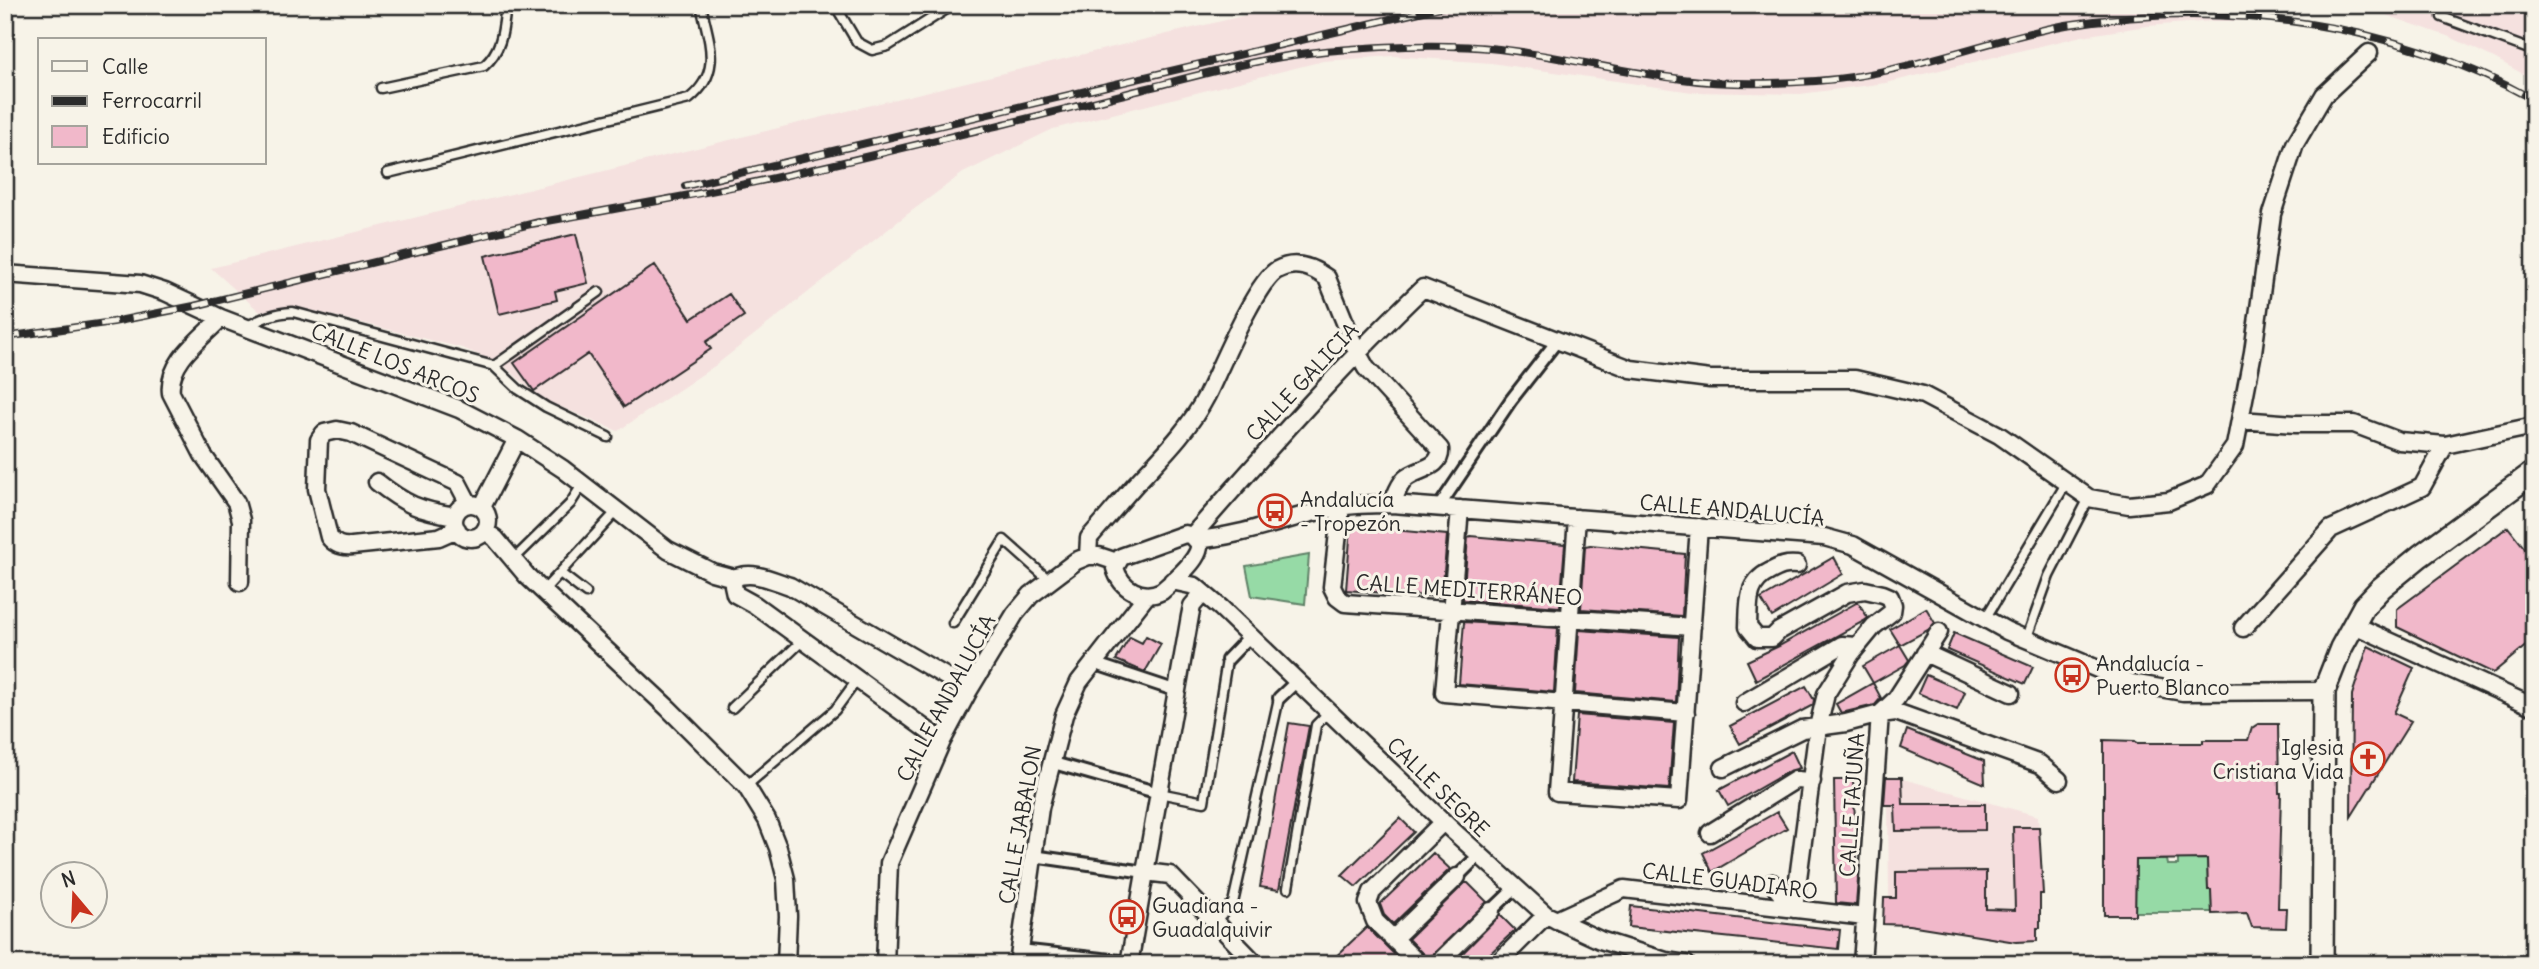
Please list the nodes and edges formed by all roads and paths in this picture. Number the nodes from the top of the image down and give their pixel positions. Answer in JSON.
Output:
{"nodes":[{"id":1,"x":506,"y":5,"type":"edge"},
{"id":2,"x":701,"y":5,"type":"edge"},
{"id":3,"x":835,"y":5,"type":"edge"},
{"id":4,"x":953,"y":5,"type":"edge"},
{"id":5,"x":2442,"y":18,"type":"dead end"},
{"id":6,"x":2534,"y":51,"type":"edge"},
{"id":7,"x":2369,"y":53,"type":"dead end"},
{"id":8,"x":381,"y":88,"type":"dead end"},
{"id":9,"x":388,"y":173,"type":"dead end"},
{"id":10,"x":5,"y":274,"type":"edge"},
{"id":11,"x":599,"y":292,"type":"dead end"},
{"id":12,"x":221,"y":318,"type":"junction"},
{"id":13,"x":246,"y":327,"type":"junction"},
{"id":14,"x":1558,"y":341,"type":"junction"},
{"id":15,"x":1357,"y":352,"type":"junction"},
{"id":16,"x":494,"y":366,"type":"junction"},
{"id":17,"x":2240,"y":420,"type":"junction"},
{"id":18,"x":2534,"y":426,"type":"edge"},
{"id":19,"x":608,"y":437,"type":"dead end"},
{"id":20,"x":517,"y":439,"type":"junction"},
{"id":21,"x":2445,"y":445,"type":"junction"},
{"id":22,"x":2534,"y":472,"type":"edge"},
{"id":23,"x":377,"y":482,"type":"dead end"},
{"id":24,"x":2067,"y":482,"type":"junction"},
{"id":25,"x":582,"y":485,"type":"junction"},
{"id":26,"x":2089,"y":498,"type":"junction"},
{"id":27,"x":1392,"y":504,"type":"junction"},
{"id":28,"x":475,"y":505,"type":"junction"},
{"id":29,"x":1341,"y":506,"type":"junction"},
{"id":30,"x":1438,"y":508,"type":"junction"},
{"id":31,"x":1216,"y":509,"type":"junction"},
{"id":32,"x":1460,"y":509,"type":"junction"},
{"id":33,"x":617,"y":512,"type":"junction"},
{"id":34,"x":1577,"y":518,"type":"junction"},
{"id":35,"x":456,"y":523,"type":"junction"},
{"id":36,"x":1699,"y":527,"type":"junction"},
{"id":37,"x":485,"y":531,"type":"junction"},
{"id":38,"x":1228,"y":536,"type":"junction"},
{"id":39,"x":1194,"y":549,"type":"junction"},
{"id":40,"x":1088,"y":556,"type":"junction"},
{"id":41,"x":513,"y":560,"type":"junction"},
{"id":42,"x":1117,"y":562,"type":"junction"},
{"id":43,"x":1797,"y":565,"type":"dead end"},
{"id":44,"x":560,"y":573,"type":"junction"},
{"id":45,"x":734,"y":578,"type":"junction"},
{"id":46,"x":1049,"y":580,"type":"junction"},
{"id":47,"x":1172,"y":581,"type":"junction"},
{"id":48,"x":240,"y":582,"type":"dead end"},
{"id":49,"x":1199,"y":590,"type":"junction"},
{"id":50,"x":543,"y":591,"type":"junction"},
{"id":51,"x":586,"y":593,"type":"dead end"},
{"id":52,"x":1147,"y":595,"type":"junction"},
{"id":53,"x":1451,"y":611,"type":"junction"},
{"id":54,"x":1570,"y":619,"type":"junction"},
{"id":55,"x":1985,"y":619,"type":"junction"},
{"id":56,"x":953,"y":623,"type":"dead end"},
{"id":57,"x":2352,"y":624,"type":"junction"},
{"id":58,"x":1692,"y":627,"type":"junction"},
{"id":59,"x":2243,"y":628,"type":"dead end"},
{"id":60,"x":1939,"y":632,"type":"dead end"},
{"id":61,"x":1250,"y":636,"type":"junction"},
{"id":62,"x":803,"y":640,"type":"junction"},
{"id":63,"x":2026,"y":640,"type":"junction"},
{"id":64,"x":1857,"y":646,"type":"junction"},
{"id":65,"x":1925,"y":653,"type":"junction"},
{"id":66,"x":1227,"y":660,"type":"joint"},
{"id":67,"x":1093,"y":663,"type":"junction"},
{"id":68,"x":858,"y":679,"type":"junction"},
{"id":69,"x":1297,"y":681,"type":"junction"},
{"id":70,"x":969,"y":690,"type":"junction"},
{"id":71,"x":1177,"y":691,"type":"junction"},
{"id":72,"x":2324,"y":691,"type":"junction"},
{"id":73,"x":2011,"y":693,"type":"dead end"},
{"id":74,"x":1279,"y":698,"type":"joint"},
{"id":75,"x":1563,"y":703,"type":"junction"},
{"id":76,"x":1744,"y":703,"type":"dead end"},
{"id":77,"x":2534,"y":707,"type":"edge"},
{"id":78,"x":732,"y":708,"type":"dead end"},
{"id":79,"x":1329,"y":712,"type":"junction"},
{"id":80,"x":1686,"y":713,"type":"junction"},
{"id":81,"x":1880,"y":714,"type":"junction"},
{"id":82,"x":1818,"y":727,"type":"junction"},
{"id":83,"x":942,"y":741,"type":"junction"},
{"id":84,"x":1050,"y":762,"type":"junction"},
{"id":85,"x":1723,"y":768,"type":"dead end"},
{"id":86,"x":2059,"y":780,"type":"dead end"},
{"id":87,"x":1812,"y":781,"type":"junction"},
{"id":88,"x":746,"y":786,"type":"junction"},
{"id":89,"x":1159,"y":793,"type":"junction"},
{"id":90,"x":1443,"y":822,"type":"junction"},
{"id":91,"x":1710,"y":833,"type":"dead end"},
{"id":92,"x":1479,"y":855,"type":"junction"},
{"id":93,"x":1033,"y":856,"type":"junction"},
{"id":94,"x":1145,"y":872,"type":"junction"},
{"id":95,"x":1457,"y":877,"type":"joint"},
{"id":96,"x":1772,"y":883,"type":"dead end"},
{"id":97,"x":1288,"y":888,"type":"dead end"},
{"id":98,"x":1515,"y":888,"type":"junction"},
{"id":99,"x":1794,"y":909,"type":"junction"},
{"id":100,"x":1491,"y":911,"type":"joint"},
{"id":101,"x":1865,"y":917,"type":"junction"},
{"id":102,"x":1551,"y":918,"type":"junction"},
{"id":103,"x":1215,"y":921,"type":"junction"},
{"id":104,"x":1394,"y":938,"type":"junction"},
{"id":105,"x":1019,"y":957,"type":"edge"},
{"id":106,"x":1129,"y":963,"type":"edge"},
{"id":107,"x":786,"y":964,"type":"edge"},
{"id":108,"x":885,"y":964,"type":"edge"},
{"id":109,"x":1256,"y":964,"type":"edge"},
{"id":110,"x":1419,"y":964,"type":"edge"},
{"id":111,"x":1437,"y":964,"type":"edge"},
{"id":112,"x":1497,"y":964,"type":"edge"},
{"id":113,"x":1686,"y":964,"type":"edge"},
{"id":114,"x":1862,"y":964,"type":"edge"},
{"id":115,"x":2322,"y":964,"type":"edge"}],
"edges":[{"from":1,"to":8,"type":"lane"},
{"from":2,"to":9,"type":"lane"},
{"from":3,"to":4,"type":"lane"},
{"from":5,"to":6,"type":"lane"},
{"from":7,"to":17,"type":"street"},
{"from":10,"to":12,"type":"street","name":"CALLE LOS ARCOS"},
{"from":11,"to":16,"type":"lane"},
{"from":12,"to":13,"type":"street","name":"CALLE LOS ARCOS"},
{"from":12,"to":48,"type":"street"},
{"from":13,"to":16,"type":"lane"},
{"from":13,"to":20,"type":"street","name":"CALLE LOS ARCOS"},
{"from":14,"to":15,"type":"street","name":"CALLE GALICIA"},
{"from":14,"to":24,"type":"street"},
{"from":14,"to":30,"type":"street"},
{"from":15,"to":27,"type":"street"},
{"from":15,"to":31,"type":"street","name":"CALLE GALICIA"},
{"from":15,"to":40,"type":"street"},
{"from":16,"to":19,"type":"lane"},
{"from":17,"to":21,"type":"street"},
{"from":17,"to":26,"type":"street"},
{"from":18,"to":21,"type":"street"},
{"from":20,"to":25,"type":"street","name":"CALLE LOS ARCOS"},
{"from":20,"to":28,"type":"street"},
{"from":21,"to":59,"type":"street"},
{"from":22,"to":57,"type":"main road"},
{"from":23,"to":35,"type":"street"},
{"from":24,"to":26,"type":"street"},
{"from":24,"to":55,"type":"lane"},
{"from":25,"to":33,"type":"street","name":"CALLE LOS ARCOS"},
{"from":25,"to":41,"type":"lane"},
{"from":26,"to":63,"type":"lane"},
{"from":27,"to":29,"type":"street","name":"CALLE ANDALUCÍA"},
{"from":27,"to":30,"type":"street","name":"CALLE ANDALUCÍA"},
{"from":28,"to":35,"type":"street"},
{"from":28,"to":35,"type":"street"},
{"from":28,"to":37,"type":"street"},
{"from":29,"to":38,"type":"street","name":"CALLE ANDALUCÍA"},
{"from":29,"to":53,"type":"street","name":"CALLE MEDITERRÁNEO"},
{"from":30,"to":32,"type":"street","name":"CALLE ANDALUCÍA"},
{"from":31,"to":38,"type":"street"},
{"from":31,"to":39,"type":"street","name":"CALLE GALICIA"},
{"from":32,"to":34,"type":"street","name":"CALLE ANDALUCÍA"},
{"from":32,"to":53,"type":"street"},
{"from":33,"to":44,"type":"lane"},
{"from":33,"to":45,"type":"street","name":"CALLE LOS ARCOS"},
{"from":34,"to":36,"type":"street","name":"CALLE ANDALUCÍA"},
{"from":34,"to":54,"type":"street"},
{"from":35,"to":37,"type":"street"},
{"from":36,"to":55,"type":"street","name":"CALLE ANDALUCÍA"},
{"from":36,"to":58,"type":"street"},
{"from":37,"to":41,"type":"street"},
{"from":38,"to":39,"type":"street","name":"CALLE ANDALUCÍA"},
{"from":39,"to":42,"type":"street"},
{"from":39,"to":47,"type":"street"},
{"from":39,"to":49,"type":"street"},
{"from":40,"to":42,"type":"street"},
{"from":40,"to":46,"type":"street","name":"CALLE ANDALUCÍA"},
{"from":41,"to":50,"type":"street"},
{"from":42,"to":52,"type":"street"},
{"from":43,"to":64,"type":"street"},
{"from":44,"to":50,"type":"lane"},
{"from":44,"to":51,"type":"lane"},
{"from":45,"to":62,"type":"street"},
{"from":45,"to":70,"type":"street","name":"CALLE LOS ARCOS"},
{"from":46,"to":56,"type":"lane"},
{"from":46,"to":70,"type":"street","name":"CALLE ANDALUCÍA"},
{"from":47,"to":49,"type":"street"},
{"from":47,"to":52,"type":"street"},
{"from":49,"to":61,"type":"street","name":"CALLE SEGRE"},
{"from":49,"to":71,"type":"street"},
{"from":50,"to":88,"type":"street"},
{"from":52,"to":67,"type":"street","name":"CALLE JABALON"},
{"from":53,"to":54,"type":"street","name":"CALLE MEDITERRÁNEO"},
{"from":53,"to":75,"type":"street"},
{"from":54,"to":58,"type":"street","name":"CALLE MEDITERRÁNEO"},
{"from":54,"to":75,"type":"street"},
{"from":55,"to":63,"type":"street","name":"CALLE ANDALUCÍA"},
{"from":57,"to":72,"type":"main road"},
{"from":57,"to":77,"type":"street"},
{"from":58,"to":80,"type":"street"},
{"from":60,"to":65,"type":"street","name":"CALLE TAJUÑA"},
{"from":61,"to":66,"type":"street"},
{"from":61,"to":69,"type":"street","name":"CALLE SEGRE"},
{"from":62,"to":68,"type":"street"},
{"from":62,"to":78,"type":"lane"},
{"from":63,"to":72,"type":"street","name":"CALLE ANDALUCÍA"},
{"from":64,"to":76,"type":"street"},
{"from":64,"to":82,"type":"street"},
{"from":65,"to":73,"type":"street"},
{"from":65,"to":81,"type":"street","name":"CALLE TAJUÑA"},
{"from":66,"to":89,"type":"lane"},
{"from":67,"to":71,"type":"street"},
{"from":67,"to":84,"type":"street","name":"CALLE JABALON"},
{"from":68,"to":83,"type":"street"},
{"from":68,"to":88,"type":"lane"},
{"from":69,"to":74,"type":"street"},
{"from":69,"to":79,"type":"street","name":"CALLE SEGRE"},
{"from":70,"to":83,"type":"street","name":"CALLE ANDALUCÍA"},
{"from":71,"to":89,"type":"street"},
{"from":72,"to":115,"type":"main road"},
{"from":74,"to":103,"type":"lane"},
{"from":75,"to":80,"type":"street"},
{"from":75,"to":80,"type":"street"},
{"from":79,"to":90,"type":"street","name":"CALLE SEGRE"},
{"from":79,"to":97,"type":"lane"},
{"from":81,"to":82,"type":"street"},
{"from":81,"to":86,"type":"street"},
{"from":81,"to":101,"type":"street","name":"CALLE TAJUÑA"},
{"from":82,"to":85,"type":"street"},
{"from":82,"to":87,"type":"street"},
{"from":83,"to":108,"type":"street","name":"CALLE ANDALUCÍA"},
{"from":84,"to":89,"type":"street"},
{"from":84,"to":93,"type":"street","name":"CALLE JABALON"},
{"from":87,"to":91,"type":"street"},
{"from":87,"to":99,"type":"street"},
{"from":88,"to":107,"type":"street"},
{"from":89,"to":94,"type":"street"},
{"from":90,"to":92,"type":"street","name":"CALLE SEGRE"},
{"from":90,"to":104,"type":"street"},
{"from":92,"to":95,"type":"street"},
{"from":92,"to":98,"type":"street","name":"CALLE SEGRE"},
{"from":93,"to":94,"type":"street"},
{"from":93,"to":105,"type":"street","name":"CALLE JABALON"},
{"from":94,"to":103,"type":"street"},
{"from":94,"to":106,"type":"street"},
{"from":95,"to":104,"type":"street"},
{"from":96,"to":99,"type":"street"},
{"from":98,"to":100,"type":"street"},
{"from":98,"to":102,"type":"street","name":"CALLE SEGRE"},
{"from":99,"to":101,"type":"street","name":"CALLE GUADIARO"},
{"from":99,"to":102,"type":"street","name":"CALLE GUADIARO"},
{"from":100,"to":111,"type":"street"},
{"from":101,"to":114,"type":"street","name":"CALLE TAJUÑA"},
{"from":102,"to":112,"type":"street","name":"CALLE GUADIARO"},
{"from":102,"to":113,"type":"street","name":"CALLE SEGRE"},
{"from":103,"to":109,"type":"street"},
{"from":104,"to":110,"type":"street"},
{"from":105,"to":106,"type":"street"}]}
